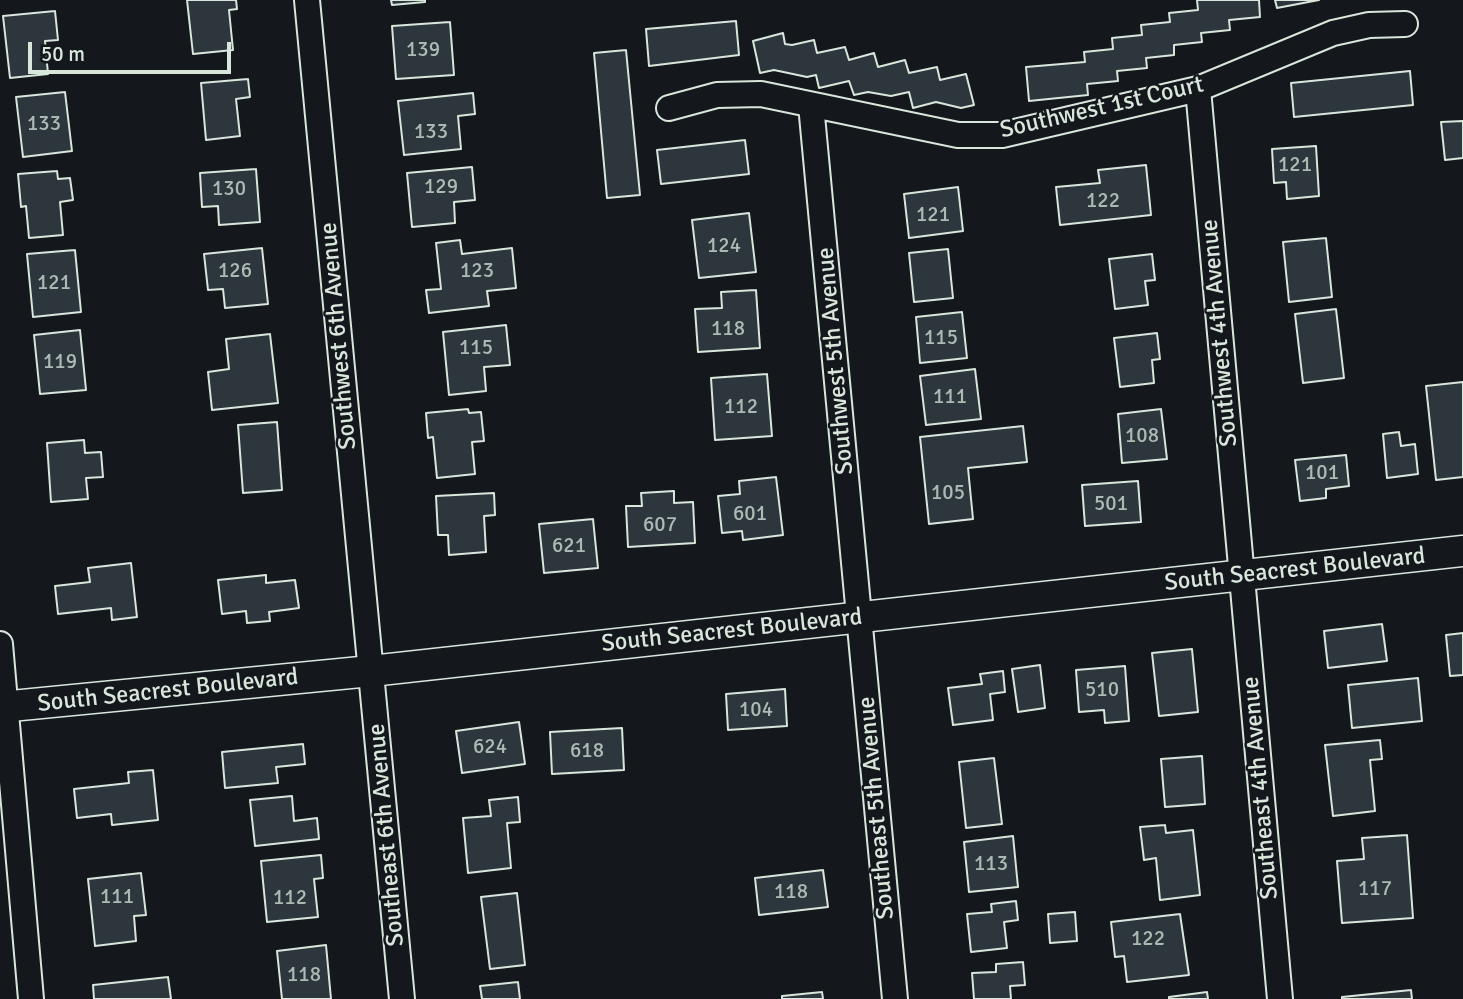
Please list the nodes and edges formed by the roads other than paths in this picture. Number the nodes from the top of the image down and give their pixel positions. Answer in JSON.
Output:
{"nodes":[{"id":1,"x":307,"y":0,"type":"edge"},
{"id":2,"x":1405,"y":24,"type":"dead end"},
{"id":3,"x":1198,"y":89,"type":"junction"},
{"id":4,"x":811,"y":105,"type":"junction"},
{"id":5,"x":669,"y":108,"type":"dead end"},
{"id":6,"x":1463,"y":551,"type":"edge"},
{"id":7,"x":1242,"y":576,"type":"junction"},
{"id":8,"x":860,"y":617,"type":"junction"},
{"id":9,"x":0,"y":644,"type":"edge"},
{"id":10,"x":371,"y":671,"type":"junction"},
{"id":11,"x":3,"y":707,"type":"edge"},
{"id":12,"x":31,"y":999,"type":"edge"},
{"id":13,"x":402,"y":999,"type":"edge"},
{"id":14,"x":895,"y":999,"type":"edge"},
{"id":15,"x":1280,"y":999,"type":"edge"}],
"edges":[{"from":1,"to":10,"type":"street","name":"Southwest 6th Avenue"},
{"from":2,"to":3,"type":"street","name":"Southwest 1st Court"},
{"from":3,"to":4,"type":"street","name":"Southwest 1st Court"},
{"from":3,"to":7,"type":"street","name":"Southwest 4th Avenue"},
{"from":4,"to":5,"type":"street","name":"Southwest 1st Court"},
{"from":4,"to":8,"type":"street","name":"Southwest 5th Avenue"},
{"from":6,"to":7,"type":"street","name":"South Seacrest Boulevard"},
{"from":7,"to":8,"type":"street","name":"South Seacrest Boulevard"},
{"from":7,"to":15,"type":"street","name":"Southeast 4th Avenue"},
{"from":8,"to":10,"type":"street","name":"South Seacrest Boulevard"},
{"from":8,"to":14,"type":"street","name":"Southeast 5th Avenue"},
{"from":9,"to":11,"type":"street"},
{"from":10,"to":11,"type":"street","name":"South Seacrest Boulevard"},
{"from":10,"to":13,"type":"street","name":"Southeast 6th Avenue"},
{"from":11,"to":12,"type":"street"}]}
